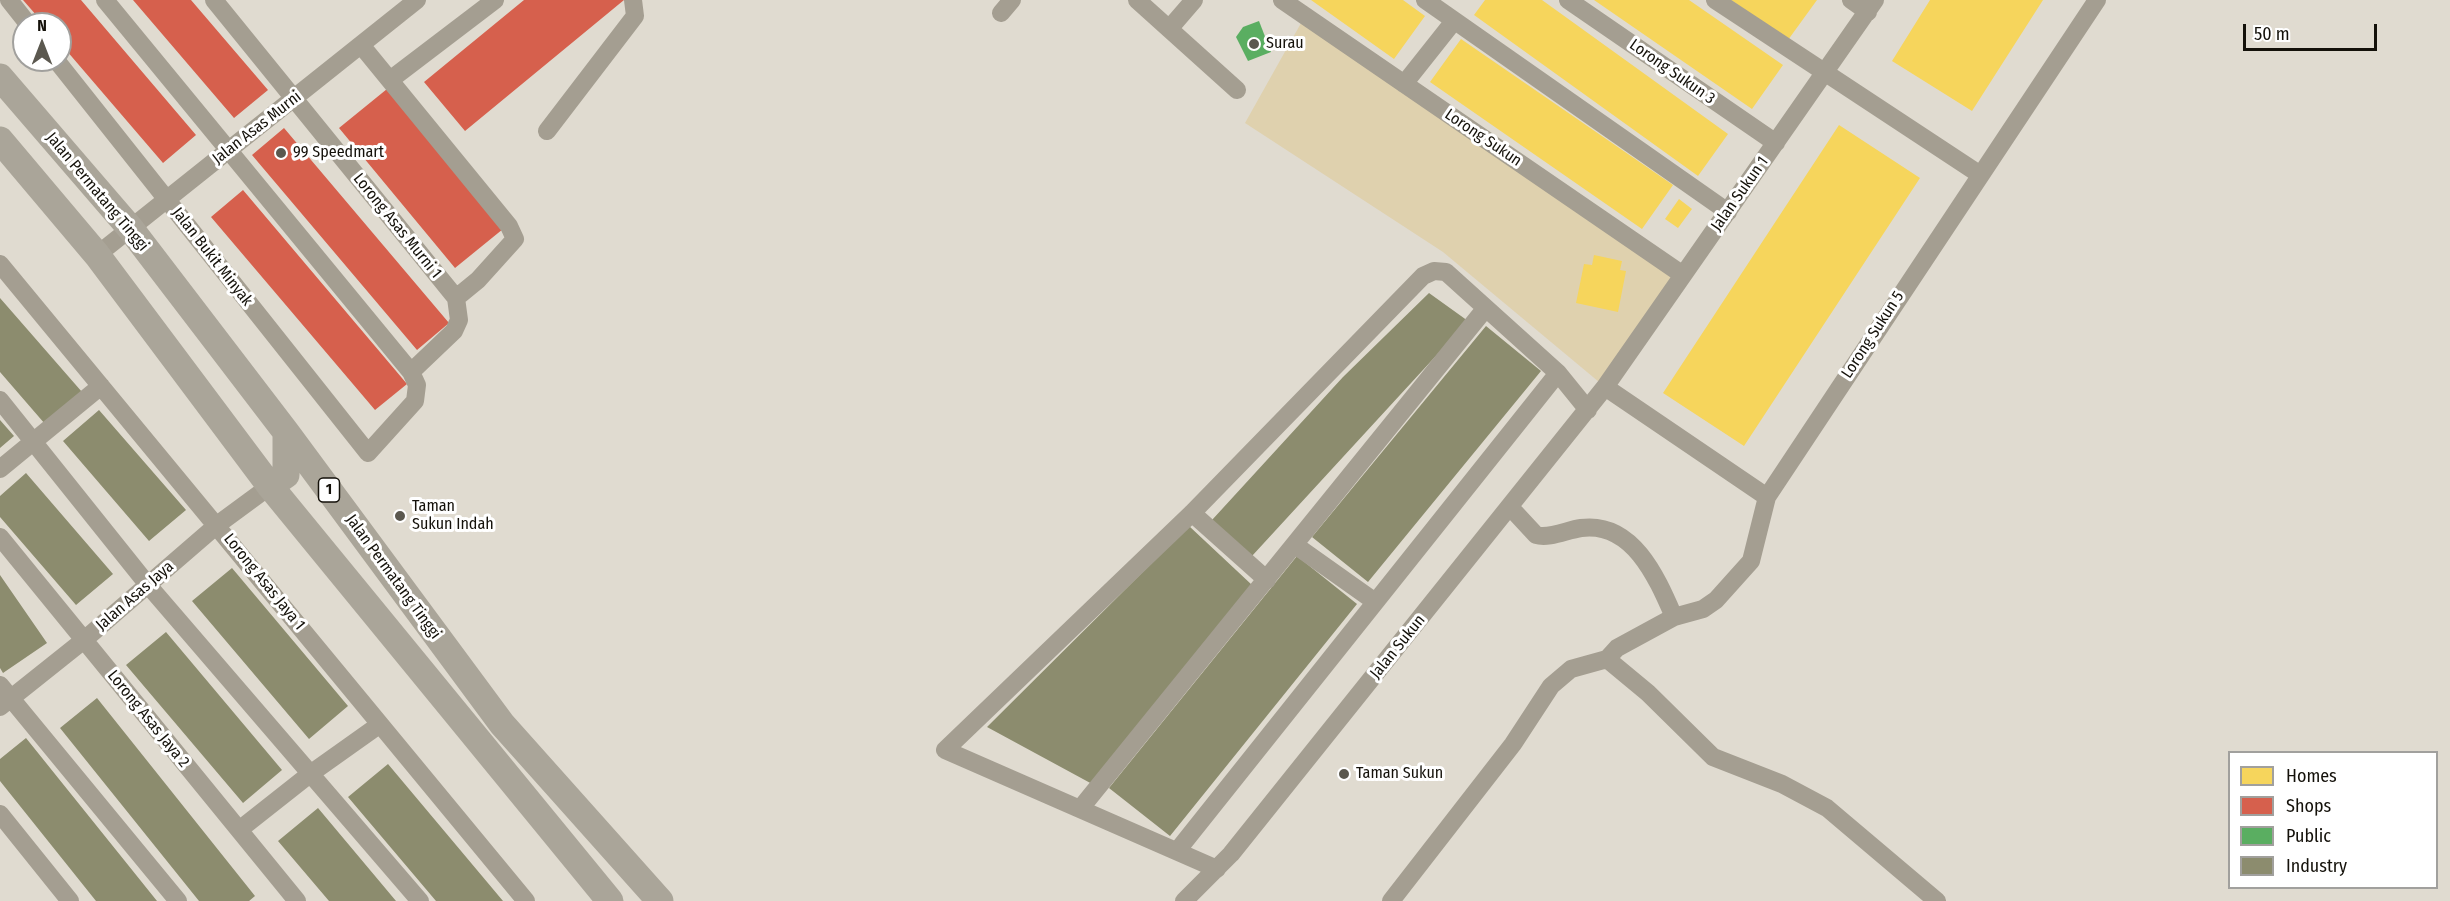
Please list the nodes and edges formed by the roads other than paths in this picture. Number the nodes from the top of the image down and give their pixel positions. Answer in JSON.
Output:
{"nodes":[{"id":1,"x":9,"y":0,"type":"edge"},
{"id":2,"x":105,"y":0,"type":"edge"},
{"id":3,"x":213,"y":0,"type":"edge"},
{"id":4,"x":417,"y":0,"type":"edge"},
{"id":5,"x":495,"y":0,"type":"edge"},
{"id":6,"x":633,"y":0,"type":"edge"},
{"id":7,"x":1137,"y":0,"type":"edge"},
{"id":8,"x":1194,"y":0,"type":"edge"},
{"id":9,"x":1282,"y":0,"type":"edge"},
{"id":10,"x":1425,"y":0,"type":"edge"},
{"id":11,"x":1568,"y":0,"type":"edge"},
{"id":12,"x":1715,"y":0,"type":"edge"},
{"id":13,"x":1851,"y":0,"type":"edge"},
{"id":14,"x":2097,"y":0,"type":"edge"},
{"id":15,"x":1871,"y":6,"type":"edge"},
{"id":16,"x":18,"y":12,"type":"edge"},
{"id":17,"x":1454,"y":21,"type":"junction"},
{"id":18,"x":1169,"y":29,"type":"junction"},
{"id":19,"x":362,"y":45,"type":"junction"},
{"id":20,"x":65,"y":72,"type":"edge"},
{"id":21,"x":1825,"y":72,"type":"junction"},
{"id":22,"x":0,"y":77,"type":"edge"},
{"id":23,"x":390,"y":80,"type":"junction"},
{"id":24,"x":1404,"y":84,"type":"junction"},
{"id":25,"x":1237,"y":90,"type":"dead end"},
{"id":26,"x":294,"y":99,"type":"junction"},
{"id":27,"x":547,"y":131,"type":"dead end"},
{"id":28,"x":0,"y":140,"type":"edge"},
{"id":29,"x":1776,"y":143,"type":"junction"},
{"id":30,"x":230,"y":150,"type":"junction"},
{"id":31,"x":1979,"y":174,"type":"junction"},
{"id":32,"x":166,"y":199,"type":"junction"},
{"id":33,"x":1728,"y":212,"type":"junction"},
{"id":34,"x":130,"y":228,"type":"junction"},
{"id":35,"x":97,"y":255,"type":"junction"},
{"id":36,"x":0,"y":264,"type":"edge"},
{"id":37,"x":1683,"y":275,"type":"junction"},
{"id":38,"x":456,"y":298,"type":"junction"},
{"id":39,"x":1485,"y":309,"type":"junction"},
{"id":40,"x":411,"y":372,"type":"junction"},
{"id":41,"x":1558,"y":373,"type":"junction"},
{"id":42,"x":101,"y":386,"type":"junction"},
{"id":43,"x":1605,"y":387,"type":"junction"},
{"id":44,"x":0,"y":400,"type":"edge"},
{"id":45,"x":1588,"y":410,"type":"junction"},
{"id":46,"x":286,"y":432,"type":"junction"},
{"id":47,"x":33,"y":441,"type":"junction"},
{"id":48,"x":0,"y":469,"type":"edge"},
{"id":49,"x":270,"y":486,"type":"junction"},
{"id":50,"x":1767,"y":497,"type":"junction"},
{"id":51,"x":1510,"y":507,"type":"junction"},
{"id":52,"x":1192,"y":513,"type":"junction"},
{"id":53,"x":217,"y":525,"type":"junction"},
{"id":54,"x":0,"y":537,"type":"edge"},
{"id":55,"x":1295,"y":545,"type":"junction"},
{"id":56,"x":1267,"y":580,"type":"junction"},
{"id":57,"x":148,"y":585,"type":"junction"},
{"id":58,"x":1374,"y":602,"type":"junction"},
{"id":59,"x":1674,"y":617,"type":"junction"},
{"id":60,"x":84,"y":640,"type":"junction"},
{"id":61,"x":1607,"y":659,"type":"junction"},
{"id":62,"x":4,"y":697,"type":"edge"},
{"id":63,"x":379,"y":725,"type":"junction"},
{"id":64,"x":310,"y":774,"type":"junction"},
{"id":65,"x":1080,"y":808,"type":"junction"},
{"id":66,"x":0,"y":814,"type":"edge"},
{"id":67,"x":239,"y":830,"type":"junction"},
{"id":68,"x":1177,"y":851,"type":"junction"},
{"id":69,"x":1217,"y":869,"type":"junction"},
{"id":70,"x":1189,"y":900,"type":"edge"},
{"id":71,"x":70,"y":901,"type":"edge"},
{"id":72,"x":178,"y":901,"type":"edge"},
{"id":73,"x":297,"y":901,"type":"edge"},
{"id":74,"x":420,"y":901,"type":"edge"},
{"id":75,"x":526,"y":901,"type":"edge"},
{"id":76,"x":610,"y":901,"type":"edge"},
{"id":77,"x":660,"y":901,"type":"edge"},
{"id":78,"x":1391,"y":901,"type":"edge"},
{"id":79,"x":1937,"y":901,"type":"edge"}],
"edges":[{"from":1,"to":16,"type":"street"},
{"from":2,"to":30,"type":"street"},
{"from":3,"to":26,"type":"street","name":"Lorong Asas Murni 1"},
{"from":4,"to":19,"type":"street","name":"Jalan Asas Murni"},
{"from":5,"to":23,"type":"street"},
{"from":6,"to":27,"type":"street"},
{"from":7,"to":18,"type":"street"},
{"from":8,"to":18,"type":"street"},
{"from":9,"to":24,"type":"street","name":"Lorong Sukun"},
{"from":10,"to":17,"type":"street"},
{"from":11,"to":29,"type":"street","name":"Lorong Sukun 3"},
{"from":12,"to":21,"type":"street"},
{"from":13,"to":15,"type":"street"},
{"from":14,"to":31,"type":"street","name":"Lorong Sukun 5"},
{"from":15,"to":21,"type":"street","name":"Jalan Sukun 1"},
{"from":17,"to":24,"type":"street"},
{"from":17,"to":33,"type":"street"},
{"from":18,"to":25,"type":"street"},
{"from":19,"to":23,"type":"street"},
{"from":19,"to":26,"type":"street","name":"Jalan Asas Murni"},
{"from":20,"to":32,"type":"street","name":"Jalan Bukit Minyak"},
{"from":21,"to":29,"type":"street","name":"Jalan Sukun 1"},
{"from":21,"to":31,"type":"street"},
{"from":22,"to":34,"type":"highway","name":"Jalan Permatang Tinggi","number":"1"},
{"from":23,"to":38,"type":"street"},
{"from":24,"to":37,"type":"street","name":"Lorong Sukun"},
{"from":26,"to":30,"type":"street","name":"Jalan Asas Murni"},
{"from":26,"to":38,"type":"street","name":"Lorong Asas Murni 1"},
{"from":28,"to":35,"type":"highway","name":"Jalan Permatang Tinggi"},
{"from":29,"to":33,"type":"street","name":"Jalan Sukun 1"},
{"from":30,"to":32,"type":"street","name":"Jalan Asas Murni"},
{"from":30,"to":40,"type":"street"},
{"from":31,"to":50,"type":"street","name":"Lorong Sukun 5"},
{"from":32,"to":34,"type":"street","name":"Jalan Asas Murni"},
{"from":32,"to":40,"type":"street","name":"Jalan Bukit Minyak"},
{"from":33,"to":37,"type":"street","name":"Jalan Sukun 1"},
{"from":34,"to":35,"type":"street","name":"Jalan Asas Murni"},
{"from":34,"to":46,"type":"highway","name":"Jalan Permatang Tinggi","number":"1"},
{"from":35,"to":49,"type":"highway","name":"Jalan Permatang Tinggi"},
{"from":36,"to":42,"type":"street","name":"Lorong Asas Jaya 1"},
{"from":37,"to":43,"type":"street","name":"Jalan Sukun 1"},
{"from":38,"to":40,"type":"street"},
{"from":39,"to":41,"type":"street"},
{"from":39,"to":52,"type":"street"},
{"from":39,"to":55,"type":"street"},
{"from":41,"to":45,"type":"street"},
{"from":41,"to":58,"type":"street"},
{"from":42,"to":47,"type":"street"},
{"from":42,"to":53,"type":"street","name":"Lorong Asas Jaya 1"},
{"from":43,"to":45,"type":"street","name":"Jalan Sukun"},
{"from":43,"to":50,"type":"street"},
{"from":44,"to":47,"type":"street"},
{"from":45,"to":51,"type":"street","name":"Jalan Sukun"},
{"from":46,"to":49,"type":"highway"},
{"from":46,"to":77,"type":"highway","name":"Jalan Permatang Tinggi","number":"1"},
{"from":47,"to":48,"type":"street"},
{"from":47,"to":57,"type":"street"},
{"from":49,"to":53,"type":"street","name":"Jalan Asas Jaya"},
{"from":49,"to":76,"type":"highway","name":"Jalan Permatang Tinggi"},
{"from":50,"to":59,"type":"street","name":"Lorong Sukun 5"},
{"from":51,"to":59,"type":"street"},
{"from":51,"to":69,"type":"street","name":"Jalan Sukun"},
{"from":52,"to":56,"type":"street"},
{"from":52,"to":65,"type":"street"},
{"from":53,"to":57,"type":"street","name":"Jalan Asas Jaya"},
{"from":53,"to":63,"type":"street","name":"Lorong Asas Jaya 1"},
{"from":54,"to":60,"type":"street","name":"Lorong Asas Jaya 2"},
{"from":55,"to":56,"type":"street"},
{"from":55,"to":58,"type":"street"},
{"from":56,"to":65,"type":"street"},
{"from":57,"to":60,"type":"street","name":"Jalan Asas Jaya"},
{"from":57,"to":64,"type":"street"},
{"from":58,"to":68,"type":"street"},
{"from":59,"to":61,"type":"street","name":"Lorong Sukun 5"},
{"from":60,"to":62,"type":"street","name":"Jalan Asas Jaya"},
{"from":60,"to":67,"type":"street","name":"Lorong Asas Jaya 2"},
{"from":61,"to":78,"type":"street"},
{"from":61,"to":79,"type":"street"},
{"from":62,"to":72,"type":"street"},
{"from":63,"to":64,"type":"street"},
{"from":63,"to":75,"type":"street","name":"Lorong Asas Jaya 1"},
{"from":64,"to":67,"type":"street"},
{"from":64,"to":74,"type":"street"},
{"from":65,"to":68,"type":"street"},
{"from":66,"to":71,"type":"street"},
{"from":67,"to":73,"type":"street","name":"Lorong Asas Jaya 2"},
{"from":68,"to":69,"type":"street"},
{"from":69,"to":70,"type":"street","name":"Jalan Sukun"}]}
